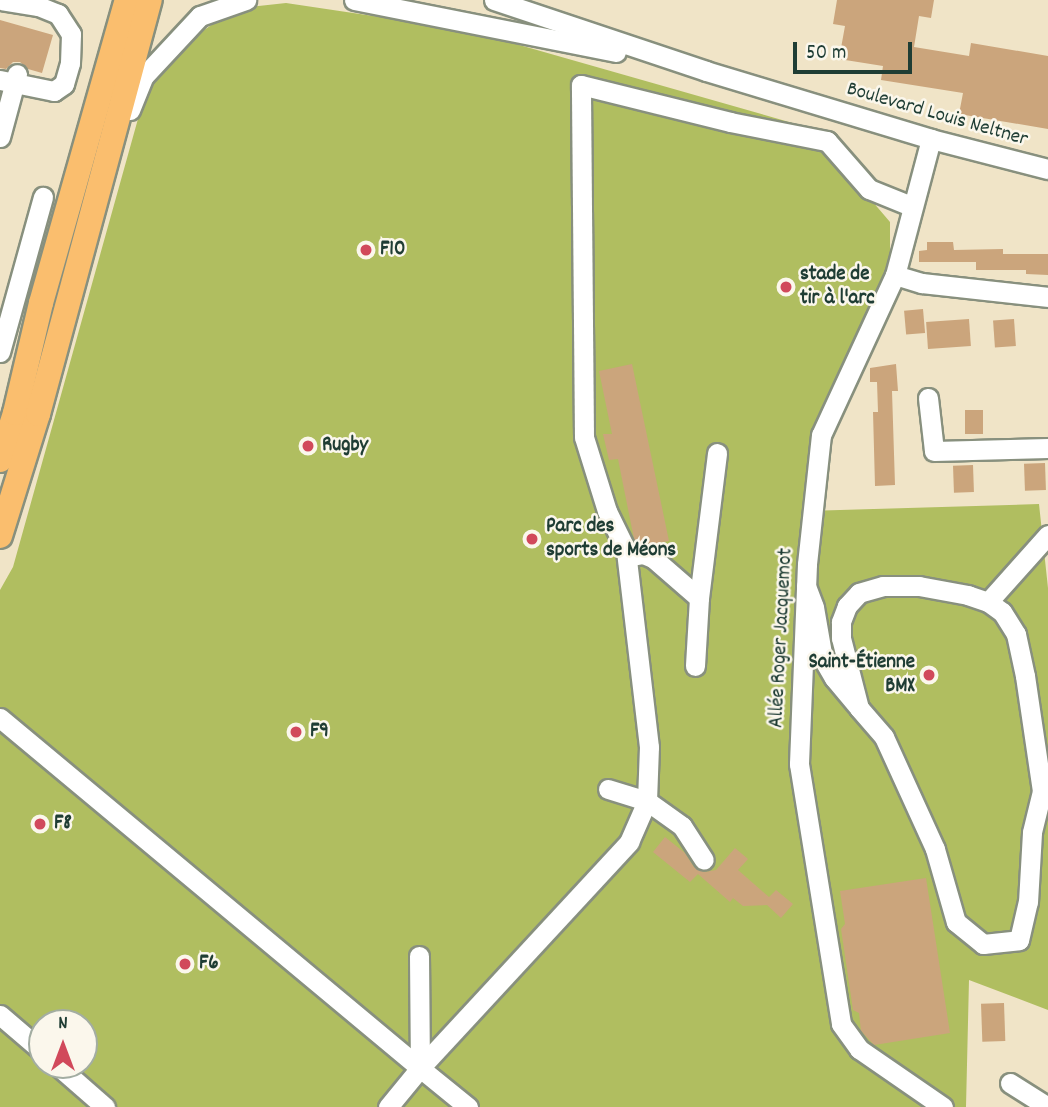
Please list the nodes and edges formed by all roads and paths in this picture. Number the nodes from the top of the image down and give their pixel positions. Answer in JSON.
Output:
{"nodes":[{"id":1,"x":2,"y":0,"type":"edge"},
{"id":2,"x":127,"y":0,"type":"edge"},
{"id":3,"x":150,"y":0,"type":"edge"},
{"id":4,"x":246,"y":0,"type":"edge"},
{"id":5,"x":354,"y":0,"type":"edge"},
{"id":6,"x":494,"y":0,"type":"edge"},
{"id":7,"x":706,"y":71,"type":"junction"},
{"id":8,"x":11,"y":79,"type":"edge"},
{"id":9,"x":0,"y":137,"type":"edge"},
{"id":10,"x":931,"y":139,"type":"junction"},
{"id":11,"x":1048,"y":169,"type":"edge"},
{"id":12,"x":101,"y":178,"type":"junction"},
{"id":13,"x":43,"y":197,"type":"dead end"},
{"id":14,"x":911,"y":206,"type":"junction"},
{"id":15,"x":895,"y":275,"type":"junction"},
{"id":16,"x":1048,"y":297,"type":"edge"},
{"id":17,"x":0,"y":352,"type":"edge"},
{"id":18,"x":928,"y":398,"type":"dead end"},
{"id":19,"x":1048,"y":448,"type":"edge"},
{"id":20,"x":717,"y":453,"type":"dead end"},
{"id":21,"x":0,"y":460,"type":"edge"},
{"id":22,"x":1048,"y":535,"type":"edge"},
{"id":23,"x":0,"y":536,"type":"edge"},
{"id":24,"x":627,"y":557,"type":"junction"},
{"id":25,"x":806,"y":586,"type":"junction"},
{"id":26,"x":699,"y":598,"type":"junction"},
{"id":27,"x":988,"y":602,"type":"junction"},
{"id":28,"x":695,"y":666,"type":"dead end"},
{"id":29,"x":859,"y":708,"type":"junction"},
{"id":30,"x":0,"y":718,"type":"edge"},
{"id":31,"x":608,"y":789,"type":"dead end"},
{"id":32,"x":647,"y":801,"type":"junction"},
{"id":33,"x":704,"y":860,"type":"dead end"},
{"id":34,"x":419,"y":956,"type":"dead end"},
{"id":35,"x":0,"y":1015,"type":"edge"},
{"id":36,"x":28,"y":1039,"type":"edge"},
{"id":37,"x":420,"y":1068,"type":"junction"},
{"id":38,"x":73,"y":1079,"type":"edge"},
{"id":39,"x":1010,"y":1083,"type":"dead end"},
{"id":40,"x":106,"y":1107,"type":"edge"},
{"id":41,"x":388,"y":1107,"type":"edge"},
{"id":42,"x":468,"y":1107,"type":"edge"},
{"id":43,"x":943,"y":1107,"type":"edge"},
{"id":44,"x":1048,"y":1107,"type":"edge"}],
"edges":[{"from":1,"to":8,"type":"street"},
{"from":2,"to":21,"type":"main road"},
{"from":3,"to":12,"type":"main road"},
{"from":4,"to":12,"type":"street"},
{"from":5,"to":7,"type":"street"},
{"from":6,"to":7,"type":"street","name":"Boulevard Louis Neltner"},
{"from":7,"to":10,"type":"street","name":"Boulevard Louis Neltner"},
{"from":8,"to":9,"type":"street"},
{"from":10,"to":11,"type":"street","name":"Boulevard Louis Neltner"},
{"from":10,"to":14,"type":"street","name":"Allée Roger Jacquemot"},
{"from":12,"to":23,"type":"main road"},
{"from":13,"to":17,"type":"street"},
{"from":14,"to":15,"type":"street","name":"Allée Roger Jacquemot"},
{"from":14,"to":24,"type":"street"},
{"from":15,"to":16,"type":"street"},
{"from":15,"to":25,"type":"street","name":"Allée Roger Jacquemot"},
{"from":18,"to":19,"type":"street"},
{"from":20,"to":26,"type":"street"},
{"from":22,"to":27,"type":"street"},
{"from":24,"to":26,"type":"street"},
{"from":24,"to":32,"type":"street"},
{"from":25,"to":29,"type":"street"},
{"from":25,"to":43,"type":"street","name":"Allée Roger Jacquemot"},
{"from":26,"to":28,"type":"street"},
{"from":27,"to":29,"type":"street"},
{"from":27,"to":29,"type":"street"},
{"from":30,"to":37,"type":"street"},
{"from":31,"to":32,"type":"street"},
{"from":32,"to":33,"type":"street"},
{"from":32,"to":37,"type":"street"},
{"from":34,"to":37,"type":"street"},
{"from":35,"to":36,"type":"street"},
{"from":37,"to":41,"type":"street"},
{"from":37,"to":42,"type":"street"},
{"from":38,"to":40,"type":"street"},
{"from":39,"to":44,"type":"street"}]}
